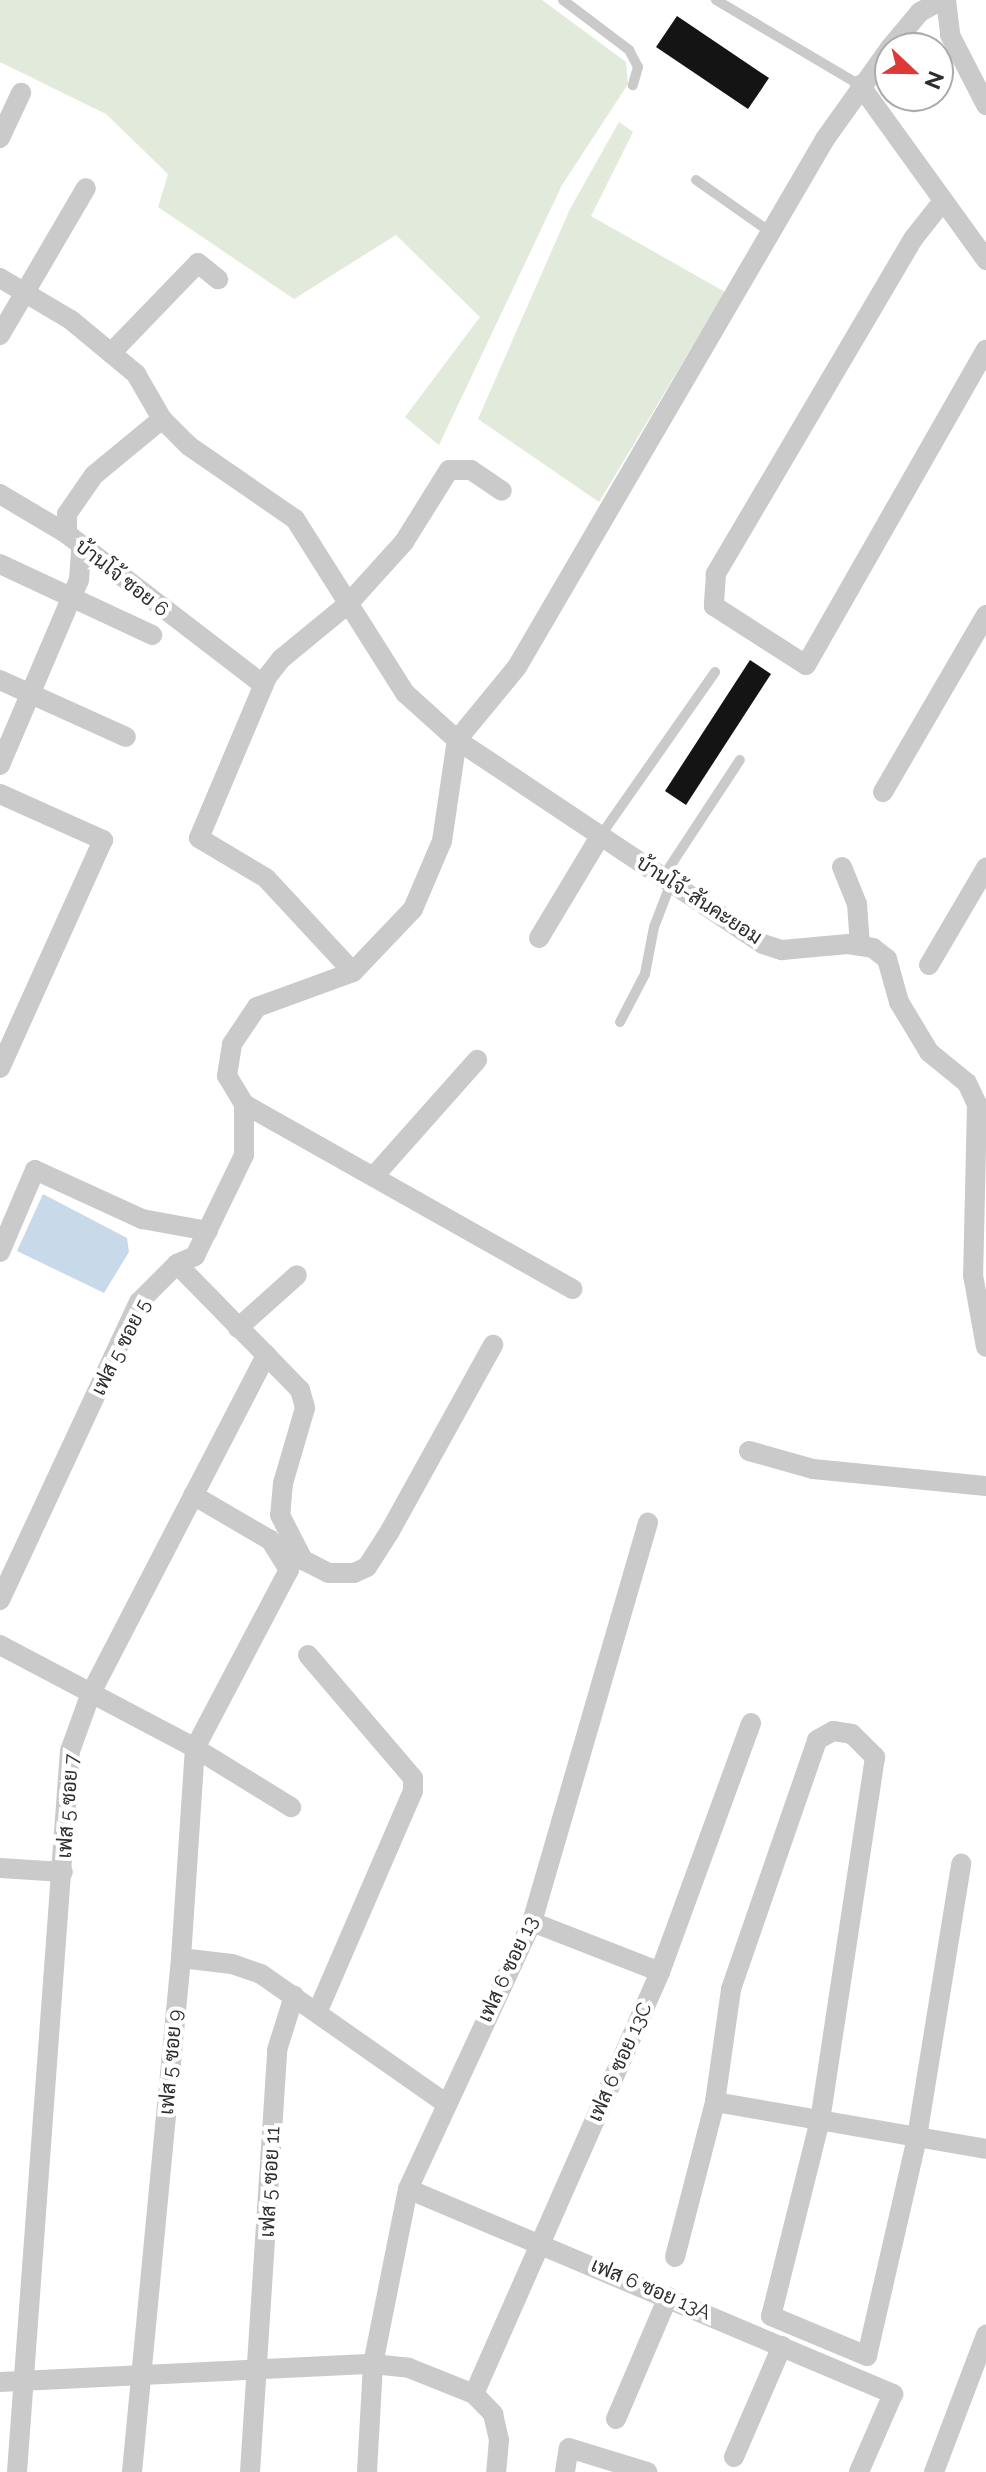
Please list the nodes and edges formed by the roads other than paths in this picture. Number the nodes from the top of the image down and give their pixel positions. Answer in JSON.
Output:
{"nodes":[{"id":1,"x":563,"y":0,"type":"edge"},
{"id":2,"x":716,"y":0,"type":"edge"},
{"id":3,"x":944,"y":0,"type":"edge"},
{"id":4,"x":903,"y":32,"type":"edge"},
{"id":5,"x":874,"y":68,"type":"edge"},
{"id":6,"x":633,"y":85,"type":"dead end"},
{"id":7,"x":860,"y":85,"type":"junction"},
{"id":8,"x":21,"y":93,"type":"dead end"},
{"id":9,"x":986,"y":105,"type":"edge"},
{"id":10,"x":0,"y":138,"type":"edge"},
{"id":11,"x":696,"y":180,"type":"dead end"},
{"id":12,"x":86,"y":188,"type":"dead end"},
{"id":13,"x":943,"y":201,"type":"junction"},
{"id":14,"x":773,"y":234,"type":"junction"},
{"id":15,"x":986,"y":260,"type":"edge"},
{"id":16,"x":0,"y":278,"type":"edge"},
{"id":17,"x":218,"y":279,"type":"dead end"},
{"id":18,"x":28,"y":295,"type":"junction"},
{"id":19,"x":0,"y":335,"type":"edge"},
{"id":20,"x":986,"y":350,"type":"edge"},
{"id":21,"x":111,"y":353,"type":"junction"},
{"id":22,"x":162,"y":419,"type":"junction"},
{"id":23,"x":502,"y":491,"type":"dead end"},
{"id":24,"x":0,"y":494,"type":"edge"},
{"id":25,"x":67,"y":534,"type":"junction"},
{"id":26,"x":81,"y":550,"type":"junction"},
{"id":27,"x":0,"y":564,"type":"edge"},
{"id":28,"x":72,"y":598,"type":"junction"},
{"id":29,"x":348,"y":604,"type":"junction"},
{"id":30,"x":986,"y":615,"type":"edge"},
{"id":31,"x":152,"y":635,"type":"dead end"},
{"id":32,"x":715,"y":672,"type":"dead end"},
{"id":33,"x":0,"y":680,"type":"edge"},
{"id":34,"x":264,"y":685,"type":"junction"},
{"id":35,"x":31,"y":693,"type":"junction"},
{"id":36,"x":126,"y":737,"type":"dead end"},
{"id":37,"x":457,"y":740,"type":"junction"},
{"id":38,"x":740,"y":760,"type":"dead end"},
{"id":39,"x":0,"y":765,"type":"edge"},
{"id":40,"x":883,"y":792,"type":"dead end"},
{"id":41,"x":0,"y":794,"type":"edge"},
{"id":42,"x":601,"y":835,"type":"junction"},
{"id":43,"x":842,"y":867,"type":"dead end"},
{"id":44,"x":986,"y":868,"type":"edge"},
{"id":45,"x":667,"y":880,"type":"junction"},
{"id":46,"x":539,"y":938,"type":"dead end"},
{"id":47,"x":860,"y":946,"type":"junction"},
{"id":48,"x":929,"y":965,"type":"dead end"},
{"id":49,"x":353,"y":972,"type":"junction"},
{"id":50,"x":620,"y":1022,"type":"dead end"},
{"id":51,"x":4,"y":1046,"type":"edge"},
{"id":52,"x":477,"y":1060,"type":"dead end"},
{"id":53,"x":0,"y":1068,"type":"edge"},
{"id":54,"x":244,"y":1104,"type":"junction"},
{"id":55,"x":375,"y":1175,"type":"junction"},
{"id":56,"x":208,"y":1231,"type":"junction"},
{"id":57,"x":0,"y":1252,"type":"edge"},
{"id":58,"x":177,"y":1264,"type":"junction"},
{"id":59,"x":979,"y":1274,"type":"edge"},
{"id":60,"x":297,"y":1275,"type":"dead end"},
{"id":61,"x":572,"y":1289,"type":"dead end"},
{"id":62,"x":238,"y":1328,"type":"junction"},
{"id":63,"x":493,"y":1345,"type":"dead end"},
{"id":64,"x":986,"y":1347,"type":"edge"},
{"id":65,"x":266,"y":1355,"type":"junction"},
{"id":66,"x":749,"y":1451,"type":"dead end"},
{"id":67,"x":986,"y":1486,"type":"edge"},
{"id":68,"x":193,"y":1495,"type":"junction"},
{"id":69,"x":648,"y":1523,"type":"dead end"},
{"id":70,"x":0,"y":1600,"type":"edge"},
{"id":71,"x":0,"y":1645,"type":"edge"},
{"id":72,"x":308,"y":1655,"type":"dead end"},
{"id":73,"x":91,"y":1693,"type":"junction"},
{"id":74,"x":751,"y":1723,"type":"dead end"},
{"id":75,"x":195,"y":1748,"type":"junction"},
{"id":76,"x":291,"y":1807,"type":"dead end"},
{"id":77,"x":961,"y":1864,"type":"dead end"},
{"id":78,"x":0,"y":1868,"type":"edge"},
{"id":79,"x":63,"y":1872,"type":"junction"},
{"id":80,"x":532,"y":1922,"type":"junction"},
{"id":81,"x":181,"y":1958,"type":"junction"},
{"id":82,"x":660,"y":1972,"type":"junction"},
{"id":83,"x":294,"y":1996,"type":"junction"},
{"id":84,"x":317,"y":2013,"type":"junction"},
{"id":85,"x":715,"y":2102,"type":"junction"},
{"id":86,"x":445,"y":2103,"type":"junction"},
{"id":87,"x":820,"y":2120,"type":"junction"},
{"id":88,"x":917,"y":2137,"type":"junction"},
{"id":89,"x":986,"y":2149,"type":"edge"},
{"id":90,"x":408,"y":2189,"type":"junction"},
{"id":91,"x":540,"y":2241,"type":"junction"},
{"id":92,"x":675,"y":2257,"type":"dead end"},
{"id":93,"x":668,"y":2297,"type":"junction"},
{"id":94,"x":986,"y":2335,"type":"edge"},
{"id":95,"x":782,"y":2346,"type":"junction"},
{"id":96,"x":373,"y":2364,"type":"junction"},
{"id":97,"x":259,"y":2369,"type":"junction"},
{"id":98,"x":141,"y":2375,"type":"junction"},
{"id":99,"x":26,"y":2381,"type":"junction"},
{"id":100,"x":0,"y":2382,"type":"edge"},
{"id":101,"x":474,"y":2394,"type":"junction"},
{"id":102,"x":616,"y":2419,"type":"dead end"},
{"id":103,"x":734,"y":2457,"type":"dead end"},
{"id":104,"x":17,"y":2472,"type":"edge"},
{"id":105,"x":132,"y":2472,"type":"edge"},
{"id":106,"x":250,"y":2472,"type":"edge"},
{"id":107,"x":367,"y":2472,"type":"edge"},
{"id":108,"x":496,"y":2472,"type":"edge"},
{"id":109,"x":565,"y":2472,"type":"edge"},
{"id":110,"x":647,"y":2472,"type":"edge"},
{"id":111,"x":859,"y":2472,"type":"edge"},
{"id":112,"x":934,"y":2472,"type":"edge"}],
"edges":[{"from":1,"to":6,"type":"lane"},
{"from":2,"to":7,"type":"lane"},
{"from":3,"to":4,"type":"street"},
{"from":3,"to":9,"type":"street"},
{"from":5,"to":7,"type":"street"},
{"from":7,"to":13,"type":"street"},
{"from":7,"to":14,"type":"street"},
{"from":8,"to":10,"type":"street"},
{"from":11,"to":14,"type":"lane"},
{"from":12,"to":18,"type":"street"},
{"from":13,"to":15,"type":"street"},
{"from":13,"to":20,"type":"street"},
{"from":14,"to":37,"type":"street"},
{"from":16,"to":18,"type":"street","name":"บ้านโจ้-สันคะยอม"},
{"from":17,"to":21,"type":"street"},
{"from":18,"to":19,"type":"street"},
{"from":18,"to":21,"type":"street","name":"บ้านโจ้-สันคะยอม"},
{"from":21,"to":22,"type":"street","name":"บ้านโจ้-สันคะยอม"},
{"from":22,"to":25,"type":"street","name":"บ้านโจ้ ซอย 6"},
{"from":22,"to":29,"type":"street","name":"บ้านโจ้-สันคะยอม"},
{"from":23,"to":29,"type":"street"},
{"from":24,"to":25,"type":"street"},
{"from":25,"to":26,"type":"street","name":"บ้านโจ้ ซอย 6"},
{"from":26,"to":28,"type":"street"},
{"from":26,"to":34,"type":"street","name":"บ้านโจ้ ซอย 6"},
{"from":27,"to":28,"type":"street"},
{"from":28,"to":31,"type":"street"},
{"from":28,"to":35,"type":"street"},
{"from":29,"to":34,"type":"street"},
{"from":29,"to":37,"type":"street","name":"บ้านโจ้-สันคะยอม"},
{"from":30,"to":40,"type":"street"},
{"from":32,"to":42,"type":"lane"},
{"from":33,"to":35,"type":"street"},
{"from":34,"to":49,"type":"street"},
{"from":35,"to":36,"type":"street"},
{"from":35,"to":39,"type":"street"},
{"from":37,"to":42,"type":"street","name":"บ้านโจ้-สันคะยอม"},
{"from":37,"to":49,"type":"street","name":"เฟส 5 ซอย 5"},
{"from":38,"to":45,"type":"lane"},
{"from":41,"to":51,"type":"street"},
{"from":42,"to":45,"type":"street","name":"บ้านโจ้-สันคะยอม"},
{"from":42,"to":46,"type":"street"},
{"from":43,"to":47,"type":"street"},
{"from":44,"to":48,"type":"street"},
{"from":45,"to":47,"type":"street","name":"บ้านโจ้-สันคะยอม"},
{"from":45,"to":50,"type":"lane"},
{"from":47,"to":59,"type":"street"},
{"from":49,"to":54,"type":"street","name":"เฟส 5 ซอย 5"},
{"from":51,"to":53,"type":"street"},
{"from":52,"to":55,"type":"street"},
{"from":54,"to":55,"type":"street"},
{"from":54,"to":56,"type":"street","name":"เฟส 5 ซอย 5"},
{"from":55,"to":61,"type":"street"},
{"from":56,"to":57,"type":"street"},
{"from":56,"to":58,"type":"street","name":"เฟส 5 ซอย 5"},
{"from":58,"to":62,"type":"street"},
{"from":58,"to":70,"type":"street","name":"เฟส 5 ซอย 5"},
{"from":59,"to":64,"type":"street"},
{"from":60,"to":62,"type":"street"},
{"from":62,"to":65,"type":"street"},
{"from":63,"to":65,"type":"street"},
{"from":65,"to":68,"type":"street","name":"เฟส 5 ซอย 7"},
{"from":66,"to":67,"type":"street"},
{"from":68,"to":73,"type":"street","name":"เฟส 5 ซอย 7"},
{"from":68,"to":75,"type":"street"},
{"from":69,"to":80,"type":"street","name":"เฟส 6 ซอย 13"},
{"from":71,"to":73,"type":"street"},
{"from":72,"to":84,"type":"street"},
{"from":73,"to":75,"type":"street"},
{"from":73,"to":79,"type":"street","name":"เฟส 5 ซอย 7"},
{"from":74,"to":82,"type":"street","name":"เฟส 6 ซอย 13C"},
{"from":75,"to":76,"type":"street"},
{"from":75,"to":81,"type":"street","name":"เฟส 5 ซอย 9"},
{"from":77,"to":88,"type":"street"},
{"from":78,"to":79,"type":"street"},
{"from":79,"to":99,"type":"street","name":"เฟส 5 ซอย 7"},
{"from":80,"to":82,"type":"street"},
{"from":80,"to":86,"type":"street","name":"เฟส 6 ซอย 13"},
{"from":81,"to":83,"type":"street"},
{"from":81,"to":98,"type":"street","name":"เฟส 5 ซอย 9"},
{"from":82,"to":91,"type":"street","name":"เฟส 6 ซอย 13C"},
{"from":83,"to":84,"type":"street"},
{"from":83,"to":97,"type":"street","name":"เฟส 5 ซอย 11"},
{"from":84,"to":86,"type":"street"},
{"from":85,"to":87,"type":"street"},
{"from":85,"to":87,"type":"street"},
{"from":85,"to":92,"type":"street"},
{"from":86,"to":90,"type":"street","name":"เฟส 6 ซอย 13"},
{"from":87,"to":88,"type":"street"},
{"from":87,"to":88,"type":"street"},
{"from":88,"to":89,"type":"street"},
{"from":90,"to":91,"type":"street","name":"เฟส 6 ซอย 13A"},
{"from":90,"to":96,"type":"street","name":"เฟส 6 ซอย 13"},
{"from":91,"to":93,"type":"street","name":"เฟส 6 ซอย 13A"},
{"from":91,"to":101,"type":"street","name":"เฟส 6 ซอย 13C"},
{"from":93,"to":95,"type":"street","name":"เฟส 6 ซอย 13A"},
{"from":93,"to":102,"type":"street"},
{"from":94,"to":112,"type":"street"},
{"from":95,"to":103,"type":"street"},
{"from":95,"to":111,"type":"street","name":"เฟส 6 ซอย 13A"},
{"from":96,"to":97,"type":"street"},
{"from":96,"to":101,"type":"street"},
{"from":96,"to":107,"type":"street","name":"เฟส 6 ซอย 13"},
{"from":97,"to":98,"type":"street"},
{"from":97,"to":106,"type":"street","name":"เฟส 5 ซอย 11"},
{"from":98,"to":99,"type":"street"},
{"from":98,"to":105,"type":"street","name":"เฟส 5 ซอย 9"},
{"from":99,"to":100,"type":"street"},
{"from":99,"to":104,"type":"street","name":"เฟส 5 ซอย 7"},
{"from":101,"to":108,"type":"street"},
{"from":109,"to":110,"type":"street"}]}
